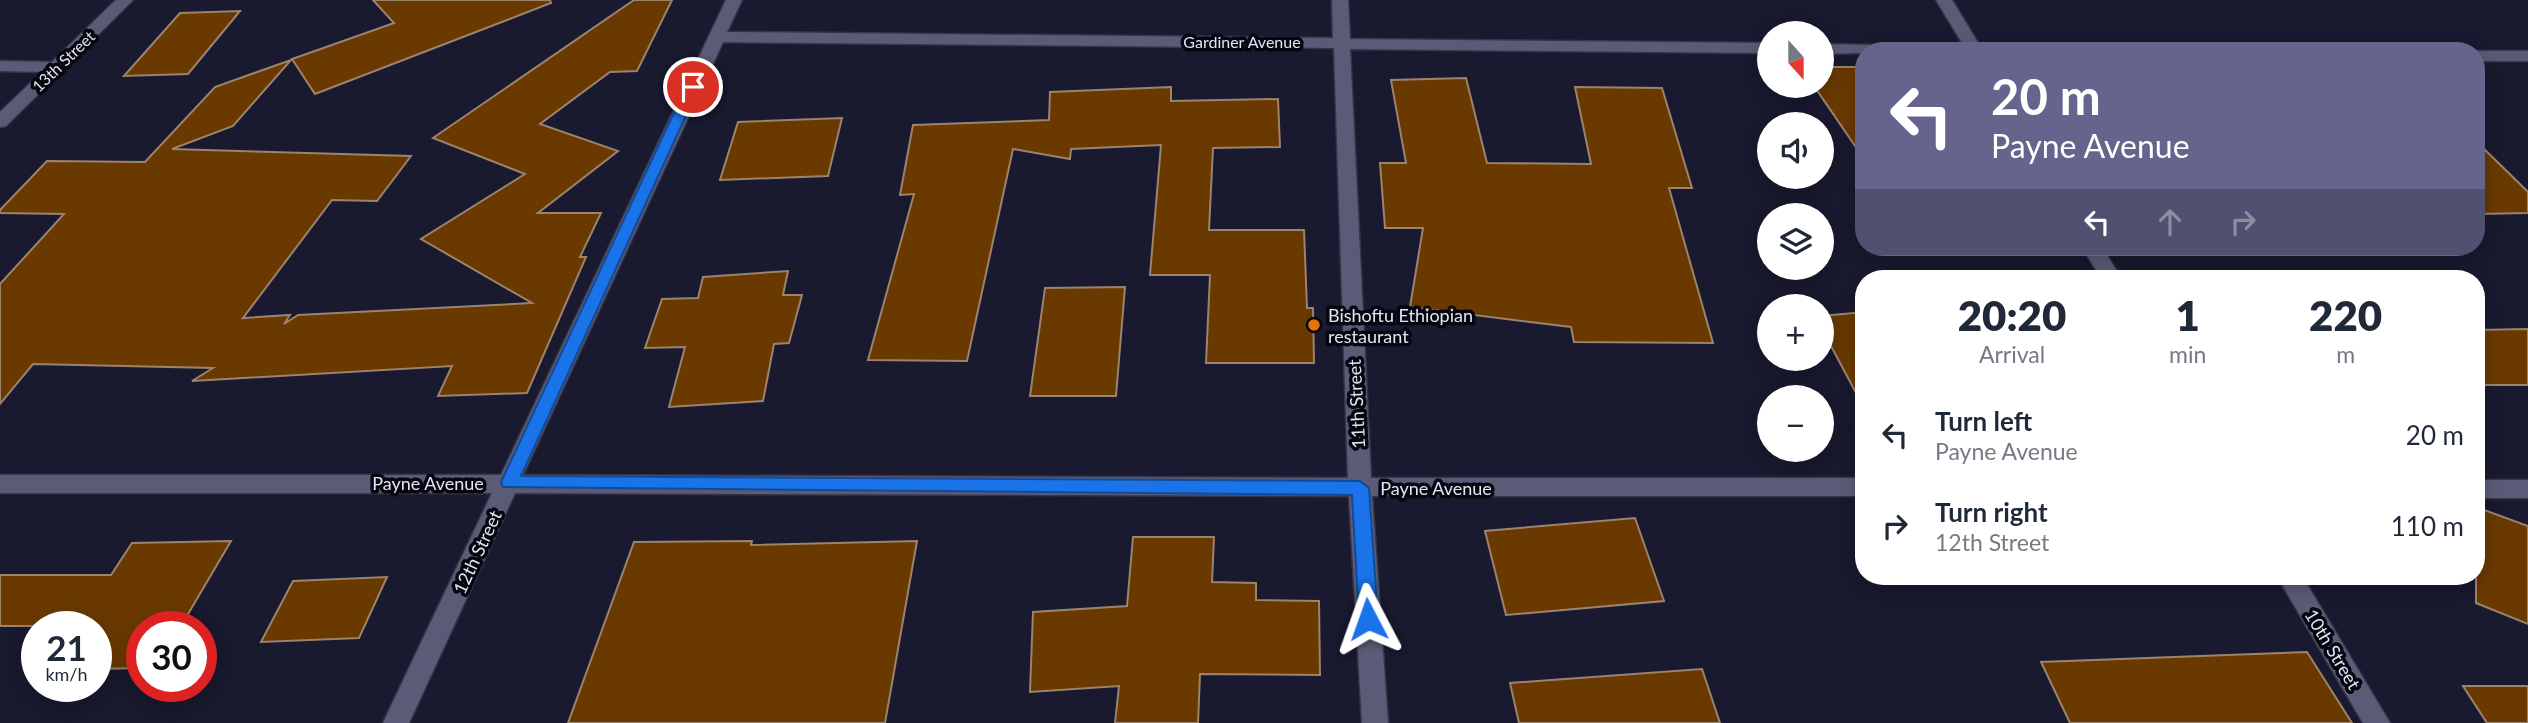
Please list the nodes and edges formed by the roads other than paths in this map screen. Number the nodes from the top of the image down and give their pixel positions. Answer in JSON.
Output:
{"nodes":[{"id":1,"x":125,"y":0,"type":"edge"},
{"id":2,"x":734,"y":0,"type":"edge"},
{"id":3,"x":1340,"y":0,"type":"edge"},
{"id":4,"x":1944,"y":0,"type":"edge"},
{"id":5,"x":716,"y":37,"type":"junction"},
{"id":6,"x":1340,"y":42,"type":"junction"},
{"id":7,"x":1970,"y":42,"type":"edge"},
{"id":8,"x":1757,"y":48,"type":"edge"},
{"id":9,"x":1834,"y":49,"type":"edge"},
{"id":10,"x":1855,"y":50,"type":"edge"},
{"id":11,"x":2485,"y":55,"type":"edge"},
{"id":12,"x":2528,"y":56,"type":"edge"},
{"id":13,"x":0,"y":65,"type":"edge"},
{"id":14,"x":57,"y":67,"type":"junction"},
{"id":15,"x":0,"y":122,"type":"edge"},
{"id":16,"x":509,"y":482,"type":"junction"},
{"id":17,"x":0,"y":484,"type":"edge"},
{"id":18,"x":1855,"y":486,"type":"edge"},
{"id":19,"x":1360,"y":488,"type":"junction"},
{"id":20,"x":2485,"y":489,"type":"edge"},
{"id":21,"x":2528,"y":489,"type":"edge"},
{"id":22,"x":2294,"y":585,"type":"edge"},
{"id":23,"x":396,"y":723,"type":"edge"},
{"id":24,"x":1375,"y":723,"type":"edge"},
{"id":25,"x":2377,"y":723,"type":"edge"}],
"edges":[{"from":1,"to":14,"type":"street","name":"13th Street"},
{"from":2,"to":5,"type":"street","name":"12th Street"},
{"from":3,"to":6,"type":"street","name":"11th Street"},
{"from":4,"to":7,"type":"street"},
{"from":5,"to":6,"type":"street","name":"Gardiner Avenue"},
{"from":5,"to":16,"type":"street","name":"12th Street"},
{"from":6,"to":8,"type":"street","name":"Gardiner Avenue"},
{"from":6,"to":19,"type":"street","name":"11th Street"},
{"from":9,"to":10,"type":"street"},
{"from":11,"to":12,"type":"street"},
{"from":13,"to":14,"type":"street"},
{"from":14,"to":15,"type":"street","name":"13th Street"},
{"from":16,"to":17,"type":"street","name":"Payne Avenue"},
{"from":16,"to":19,"type":"street","name":"Payne Avenue"},
{"from":16,"to":23,"type":"street","name":"12th Street"},
{"from":18,"to":19,"type":"street","name":"Payne Avenue"},
{"from":19,"to":24,"type":"street","name":"11th Street"},
{"from":20,"to":21,"type":"street"},
{"from":22,"to":25,"type":"street","name":"10th Street"}]}
